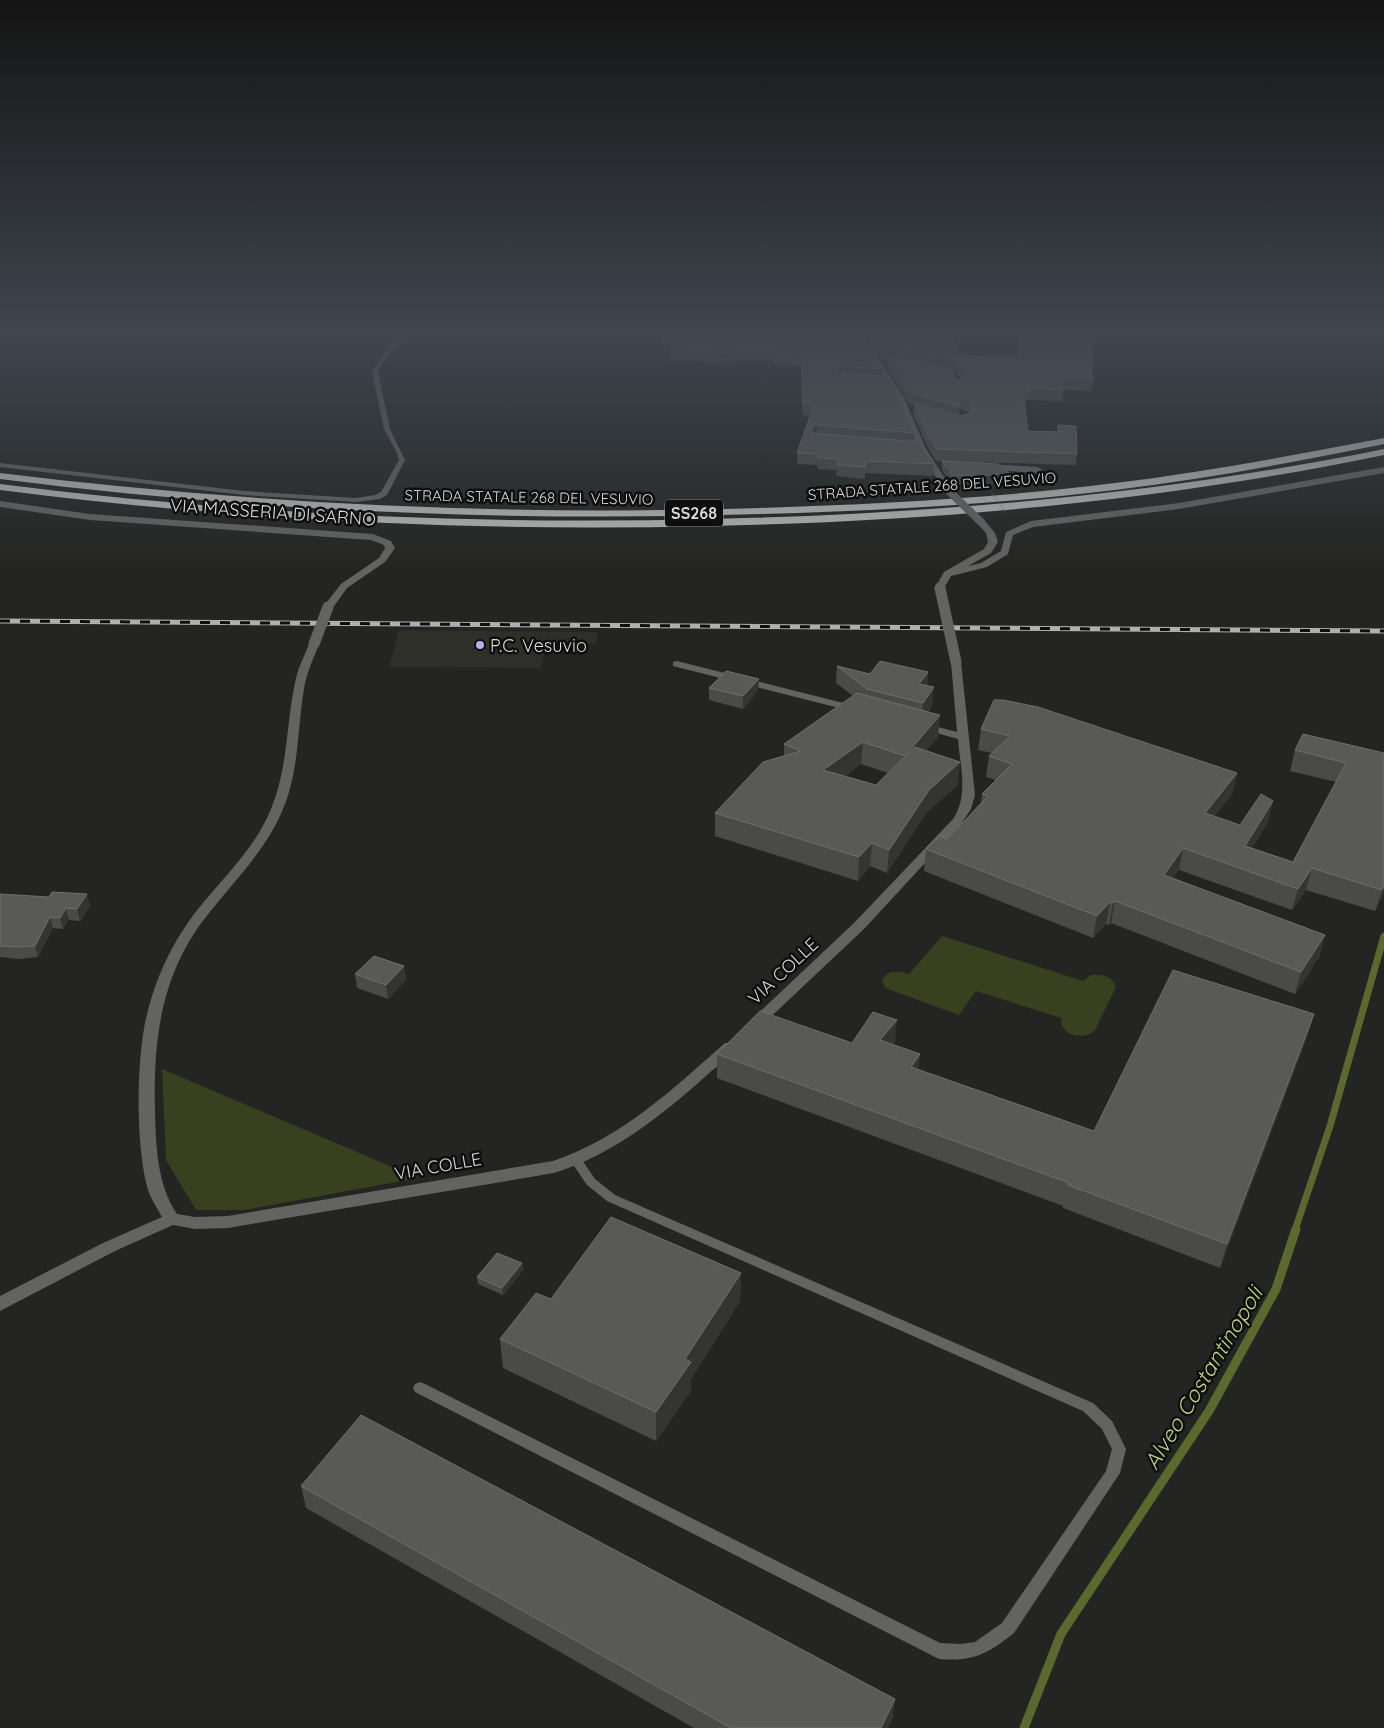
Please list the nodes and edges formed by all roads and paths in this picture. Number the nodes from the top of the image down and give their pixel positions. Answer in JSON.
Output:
{"nodes":[{"id":1,"x":383,"y":411,"type":"edge"},
{"id":2,"x":909,"y":411,"type":"edge"},
{"id":3,"x":1384,"y":440,"type":"edge"},
{"id":4,"x":912,"y":448,"type":"edge"},
{"id":5,"x":922,"y":449,"type":"junction"},
{"id":6,"x":1384,"y":452,"type":"edge"},
{"id":7,"x":932,"y":465,"type":"junction"},
{"id":8,"x":941,"y":465,"type":"edge"},
{"id":9,"x":0,"y":466,"type":"edge"},
{"id":10,"x":980,"y":467,"type":"edge"},
{"id":11,"x":1038,"y":470,"type":"dead end"},
{"id":12,"x":1384,"y":470,"type":"edge"},
{"id":13,"x":0,"y":476,"type":"edge"},
{"id":14,"x":988,"y":486,"type":"dead end"},
{"id":15,"x":0,"y":487,"type":"edge"},
{"id":16,"x":0,"y":504,"type":"edge"},
{"id":17,"x":1008,"y":515,"type":"dead end"},
{"id":18,"x":947,"y":574,"type":"junction"},
{"id":19,"x":677,"y":664,"type":"dead end"},
{"id":20,"x":868,"y":712,"type":"edge"},
{"id":21,"x":916,"y":724,"type":"edge"},
{"id":22,"x":964,"y":737,"type":"junction"},
{"id":23,"x":576,"y":1160,"type":"junction"},
{"id":24,"x":172,"y":1219,"type":"junction"},
{"id":25,"x":0,"y":1304,"type":"edge"},
{"id":26,"x":420,"y":1388,"type":"dead end"}],
"edges":[{"from":1,"to":9,"type":"lane","name":"VIA MASSERIA DI SARNO"},
{"from":2,"to":5,"type":"street"},
{"from":3,"to":13,"type":"highway","name":"STRADA STATALE 268 DEL VESUVIO","number":"SS268"},
{"from":4,"to":5,"type":"street"},
{"from":5,"to":7,"type":"street"},
{"from":6,"to":15,"type":"highway","name":"STRADA STATALE 268 DEL VESUVIO","number":"SS268"},
{"from":7,"to":8,"type":"street"},
{"from":7,"to":18,"type":"street","bridge":true},
{"from":10,"to":11,"type":"street"},
{"from":12,"to":18,"type":"street"},
{"from":14,"to":17,"type":"path","bridge":true},
{"from":16,"to":24,"type":"street","name":"VIA MASSERIA DI SARNO","bridge":true},
{"from":18,"to":22,"type":"street","name":"VIA COLLE","bridge":true},
{"from":19,"to":20,"type":"street"},
{"from":21,"to":22,"type":"street"},
{"from":22,"to":23,"type":"street","name":"VIA COLLE"},
{"from":23,"to":24,"type":"street","name":"VIA COLLE"},
{"from":23,"to":26,"type":"lane"},
{"from":24,"to":25,"type":"street"}]}
